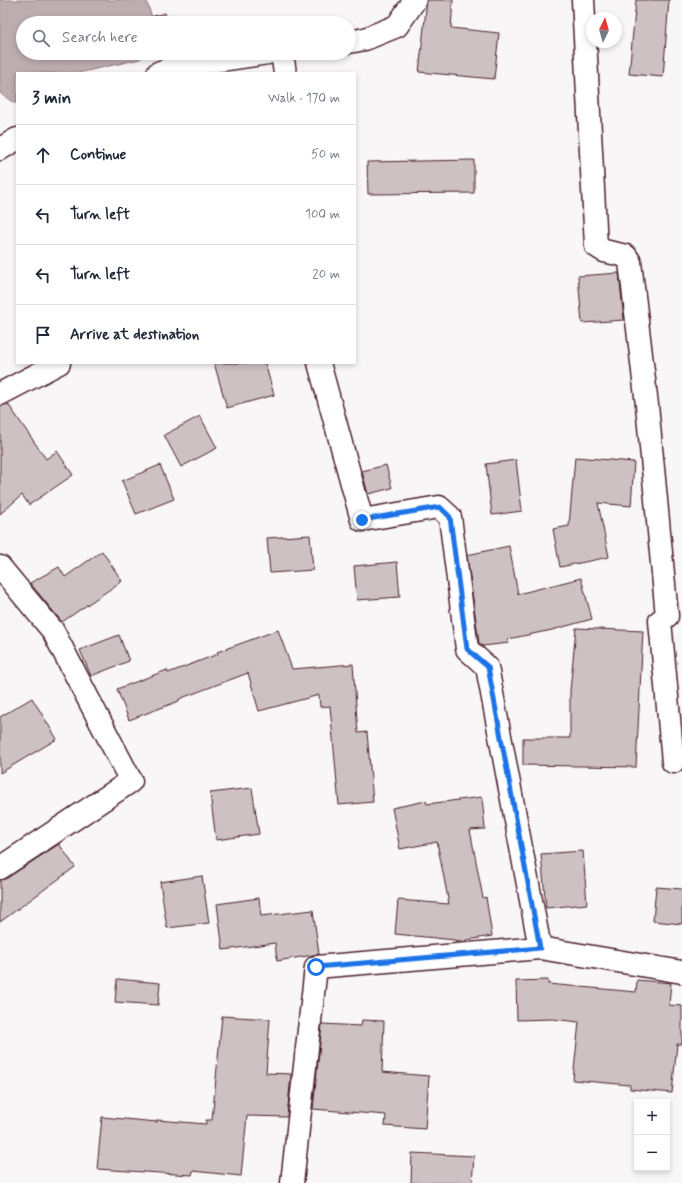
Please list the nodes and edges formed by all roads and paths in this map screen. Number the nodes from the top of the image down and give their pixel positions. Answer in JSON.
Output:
{"nodes":[{"id":1,"x":415,"y":0,"type":"edge"},
{"id":2,"x":583,"y":0,"type":"edge"},
{"id":3,"x":356,"y":41,"type":"edge"},
{"id":4,"x":220,"y":60,"type":"edge"},
{"id":5,"x":283,"y":60,"type":"edge"},
{"id":6,"x":160,"y":72,"type":"edge"},
{"id":7,"x":285,"y":72,"type":"edge"},
{"id":8,"x":16,"y":141,"type":"edge"},
{"id":9,"x":0,"y":149,"type":"edge"},
{"id":10,"x":58,"y":364,"type":"edge"},
{"id":11,"x":319,"y":364,"type":"edge"},
{"id":12,"x":0,"y":394,"type":"edge"},
{"id":13,"x":0,"y":567,"type":"edge"},
{"id":14,"x":673,"y":762,"type":"dead end"},
{"id":15,"x":0,"y":868,"type":"edge"},
{"id":16,"x":540,"y":948,"type":"junction"},
{"id":17,"x":682,"y":972,"type":"edge"},
{"id":18,"x":292,"y":1183,"type":"edge"}],
"edges":[{"from":1,"to":3,"type":"street"},
{"from":2,"to":14,"type":"street"},
{"from":4,"to":6,"type":"street"},
{"from":5,"to":7,"type":"street"},
{"from":8,"to":9,"type":"street"},
{"from":10,"to":12,"type":"street"},
{"from":11,"to":16,"type":"street"},
{"from":13,"to":15,"type":"street"},
{"from":16,"to":17,"type":"street"},
{"from":16,"to":18,"type":"street"}]}
